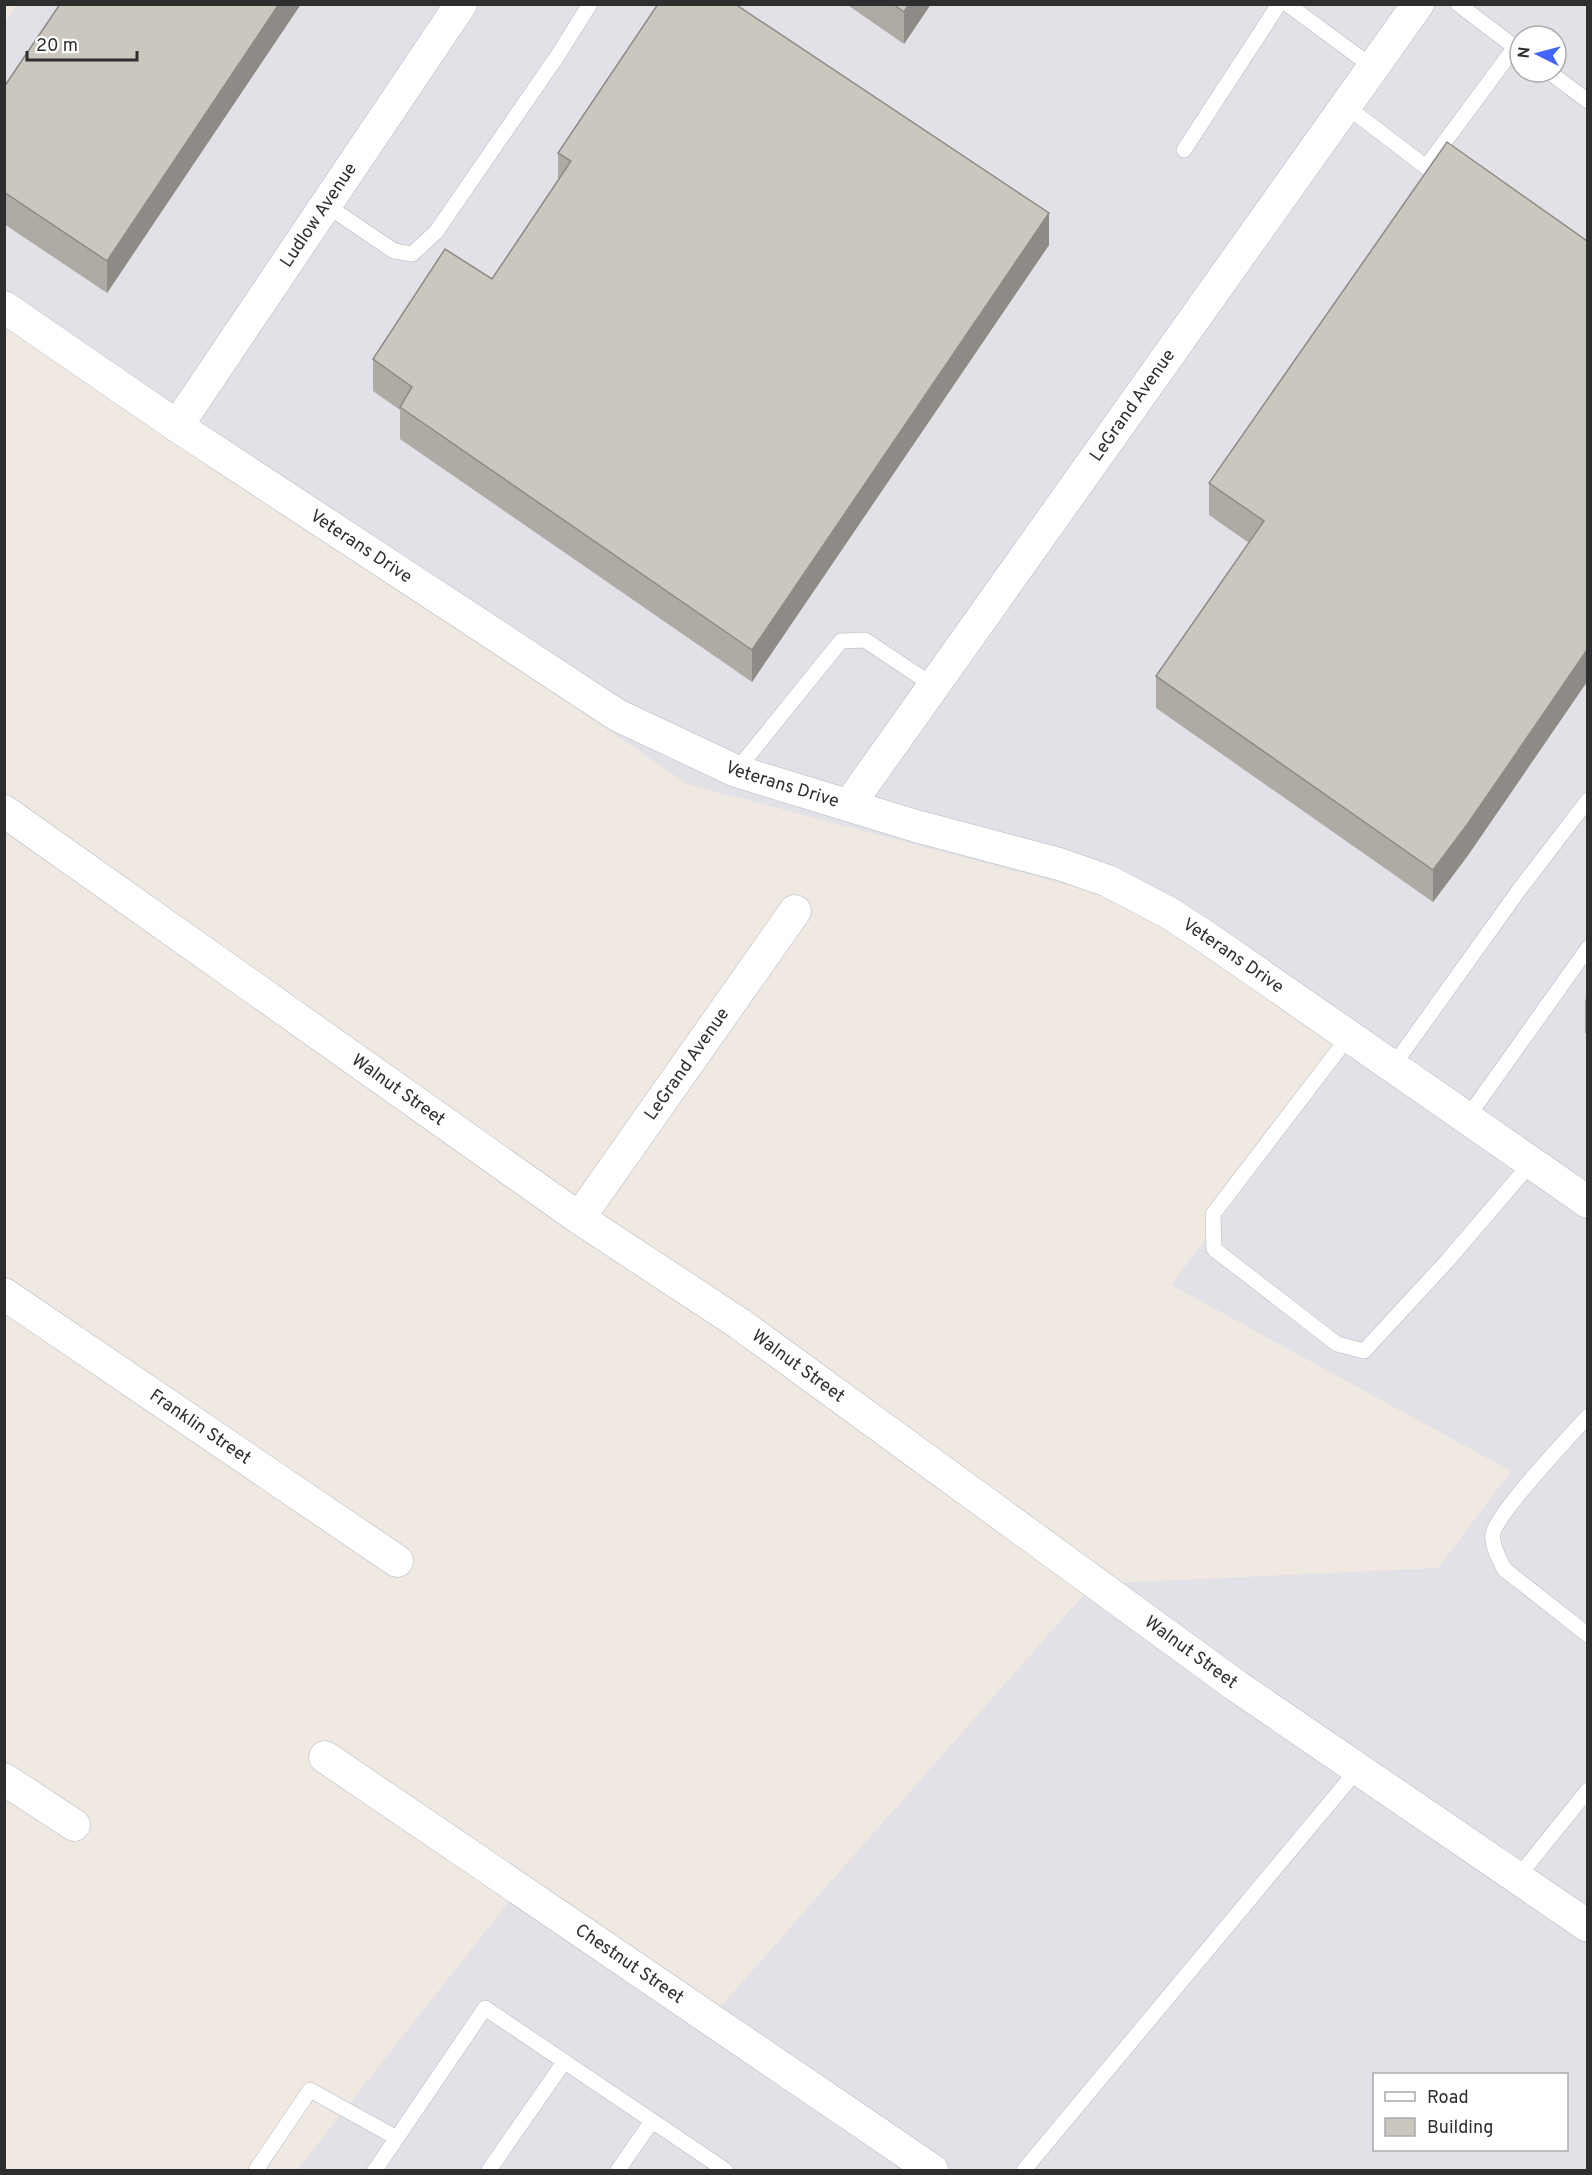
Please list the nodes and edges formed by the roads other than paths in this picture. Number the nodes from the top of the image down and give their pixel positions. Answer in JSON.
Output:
{"nodes":[{"id":1,"x":461,"y":4,"type":"edge"},
{"id":2,"x":590,"y":4,"type":"edge"},
{"id":3,"x":1279,"y":4,"type":"edge"},
{"id":4,"x":1287,"y":4,"type":"edge"},
{"id":5,"x":1418,"y":4,"type":"edge"},
{"id":6,"x":1458,"y":4,"type":"edge"},
{"id":7,"x":1508,"y":42,"type":"edge"},
{"id":8,"x":1508,"y":62,"type":"edge"},
{"id":9,"x":1374,"y":68,"type":"junction"},
{"id":10,"x":1565,"y":84,"type":"edge"},
{"id":11,"x":1587,"y":101,"type":"edge"},
{"id":12,"x":1346,"y":106,"type":"junction"},
{"id":13,"x":1184,"y":150,"type":"dead end"},
{"id":14,"x":326,"y":205,"type":"junction"},
{"id":15,"x":4,"y":307,"type":"edge"},
{"id":16,"x":177,"y":426,"type":"junction"},
{"id":17,"x":934,"y":686,"type":"junction"},
{"id":18,"x":736,"y":771,"type":"junction"},
{"id":19,"x":1587,"y":800,"type":"edge"},
{"id":20,"x":849,"y":805,"type":"junction"},
{"id":21,"x":4,"y":810,"type":"edge"},
{"id":22,"x":795,"y":911,"type":"dead end"},
{"id":23,"x":1587,"y":948,"type":"edge"},
{"id":24,"x":1349,"y":1036,"type":"junction"},
{"id":25,"x":1393,"y":1066,"type":"junction"},
{"id":26,"x":1467,"y":1118,"type":"junction"},
{"id":27,"x":1531,"y":1163,"type":"junction"},
{"id":28,"x":1587,"y":1202,"type":"edge"},
{"id":29,"x":579,"y":1218,"type":"junction"},
{"id":30,"x":4,"y":1294,"type":"edge"},
{"id":31,"x":1587,"y":1416,"type":"edge"},
{"id":32,"x":397,"y":1561,"type":"dead end"},
{"id":33,"x":1587,"y":1635,"type":"edge"},
{"id":34,"x":325,"y":1757,"type":"dead end"},
{"id":35,"x":1358,"y":1769,"type":"junction"},
{"id":36,"x":4,"y":1779,"type":"edge"},
{"id":37,"x":1587,"y":1790,"type":"edge"},
{"id":38,"x":74,"y":1825,"type":"dead end"},
{"id":39,"x":1517,"y":1878,"type":"junction"},
{"id":40,"x":1587,"y":1926,"type":"edge"},
{"id":41,"x":564,"y":2062,"type":"junction"},
{"id":42,"x":652,"y":2121,"type":"junction"},
{"id":43,"x":397,"y":2138,"type":"junction"},
{"id":44,"x":256,"y":2170,"type":"edge"},
{"id":45,"x":375,"y":2170,"type":"edge"},
{"id":46,"x":489,"y":2170,"type":"edge"},
{"id":47,"x":618,"y":2170,"type":"edge"},
{"id":48,"x":725,"y":2170,"type":"edge"},
{"id":49,"x":932,"y":2170,"type":"edge"},
{"id":50,"x":1024,"y":2170,"type":"edge"}],
"edges":[{"from":1,"to":14,"type":"street","name":"Ludlow Avenue"},
{"from":2,"to":14,"type":"lane"},
{"from":3,"to":13,"type":"lane"},
{"from":4,"to":9,"type":"lane"},
{"from":5,"to":9,"type":"street","name":"LeGrand Avenue"},
{"from":6,"to":7,"type":"lane"},
{"from":8,"to":12,"type":"lane"},
{"from":9,"to":12,"type":"street","name":"LeGrand Avenue"},
{"from":10,"to":11,"type":"lane"},
{"from":12,"to":17,"type":"street","name":"LeGrand Avenue"},
{"from":14,"to":16,"type":"street","name":"Ludlow Avenue"},
{"from":15,"to":16,"type":"street","name":"Veterans Drive"},
{"from":16,"to":18,"type":"street","name":"Veterans Drive"},
{"from":17,"to":18,"type":"lane"},
{"from":17,"to":20,"type":"street","name":"LeGrand Avenue"},
{"from":18,"to":20,"type":"street","name":"Veterans Drive"},
{"from":19,"to":25,"type":"lane"},
{"from":20,"to":24,"type":"street","name":"Veterans Drive"},
{"from":21,"to":29,"type":"street","name":"Walnut Street"},
{"from":22,"to":29,"type":"street","name":"LeGrand Avenue"},
{"from":23,"to":26,"type":"lane"},
{"from":24,"to":25,"type":"street","name":"Veterans Drive"},
{"from":24,"to":27,"type":"lane"},
{"from":25,"to":26,"type":"street","name":"Veterans Drive"},
{"from":26,"to":27,"type":"street","name":"Veterans Drive"},
{"from":27,"to":28,"type":"street","name":"Veterans Drive"},
{"from":29,"to":35,"type":"street","name":"Walnut Street"},
{"from":30,"to":32,"type":"street","name":"Franklin Street"},
{"from":31,"to":33,"type":"lane"},
{"from":34,"to":49,"type":"street","name":"Chestnut Street"},
{"from":35,"to":39,"type":"street","name":"Walnut Street"},
{"from":35,"to":50,"type":"lane"},
{"from":36,"to":38,"type":"street"},
{"from":37,"to":39,"type":"lane"},
{"from":39,"to":40,"type":"street","name":"Walnut Street"},
{"from":41,"to":42,"type":"lane"},
{"from":41,"to":43,"type":"lane"},
{"from":41,"to":46,"type":"lane"},
{"from":42,"to":47,"type":"lane"},
{"from":42,"to":48,"type":"lane"},
{"from":43,"to":44,"type":"lane"},
{"from":43,"to":45,"type":"lane"}]}
